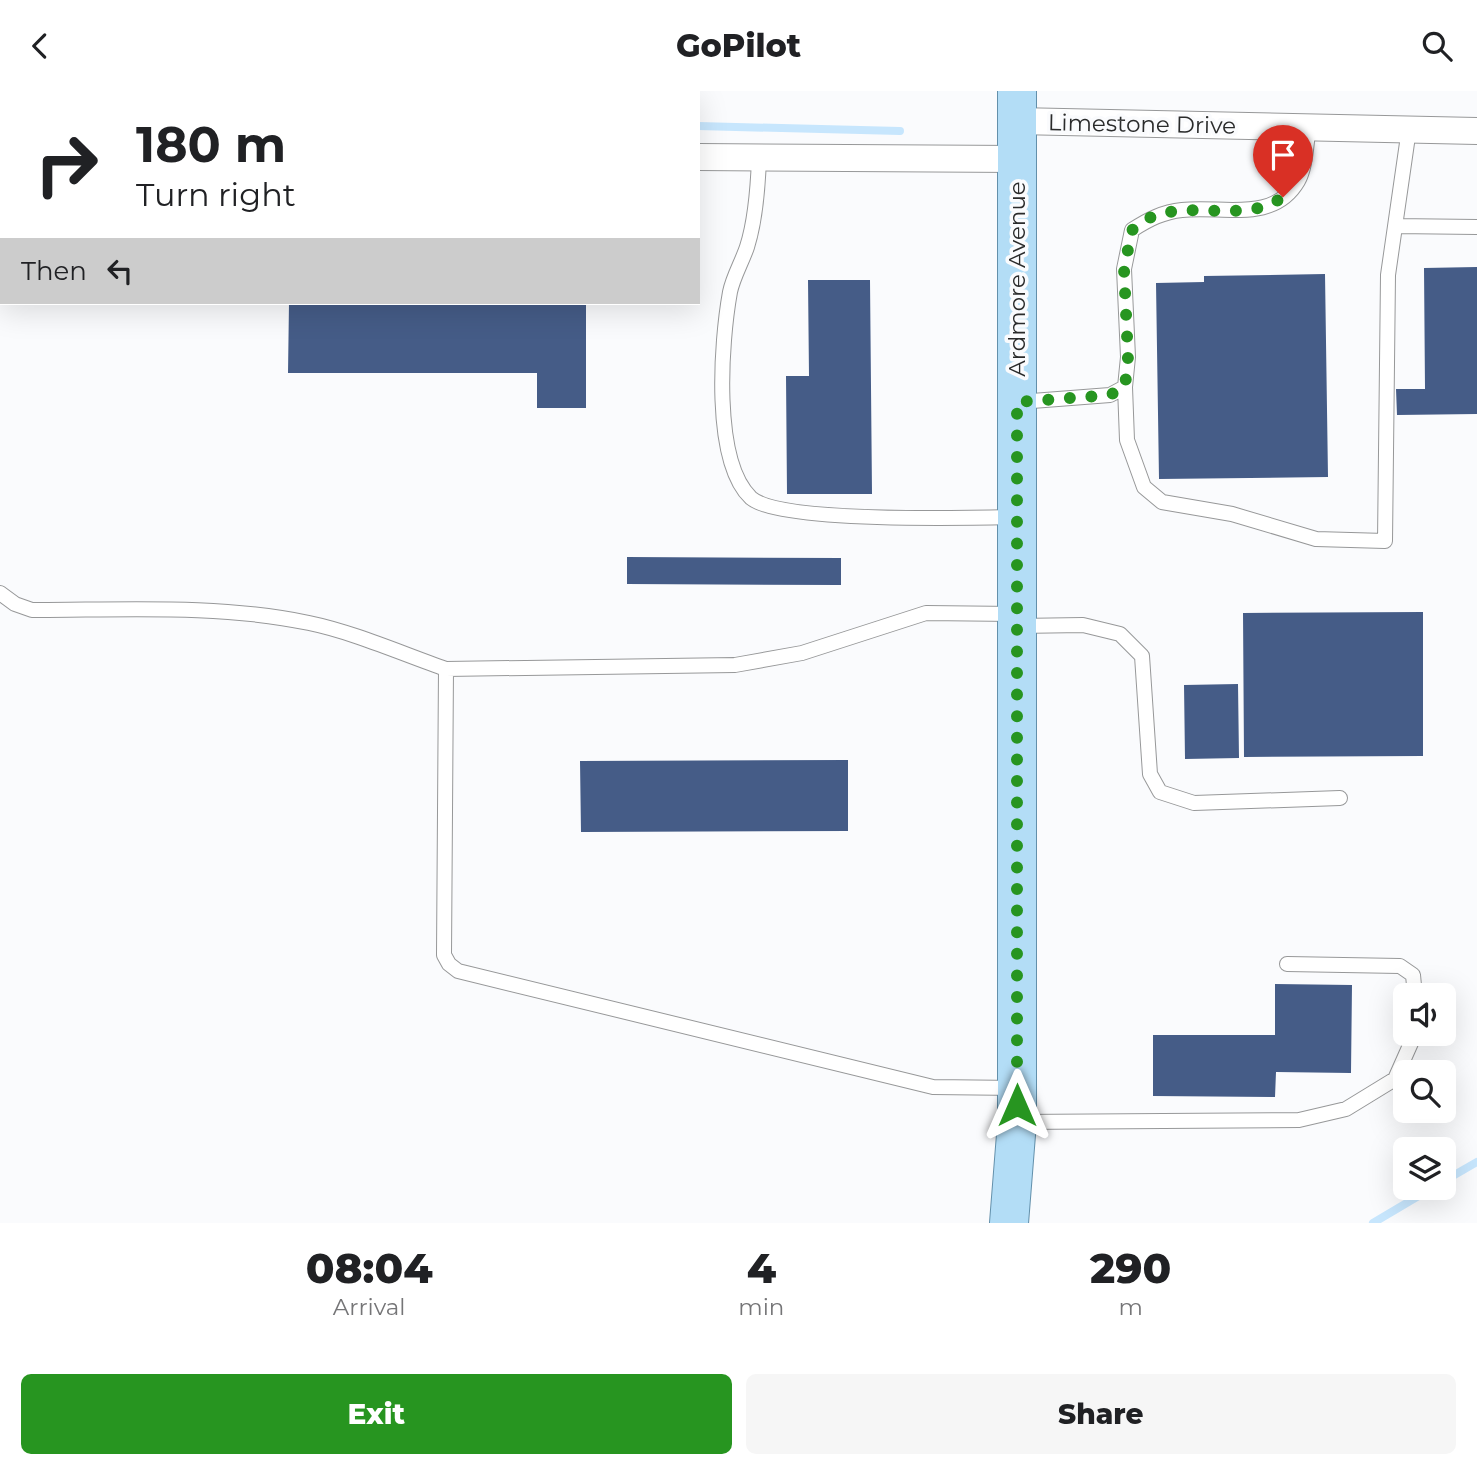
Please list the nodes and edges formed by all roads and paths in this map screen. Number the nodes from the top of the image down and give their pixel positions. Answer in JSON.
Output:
{"nodes":[{"id":1,"x":1017,"y":106,"type":"edge"},
{"id":2,"x":1309,"y":127,"type":"junction"},
{"id":3,"x":1409,"y":129,"type":"junction"},
{"id":4,"x":1477,"y":131,"type":"edge"},
{"id":5,"x":700,"y":157,"type":"edge"},
{"id":6,"x":759,"y":157,"type":"junction"},
{"id":7,"x":1017,"y":159,"type":"junction"},
{"id":8,"x":1395,"y":226,"type":"junction"},
{"id":9,"x":1477,"y":227,"type":"edge"},
{"id":10,"x":1125,"y":387,"type":"junction"},
{"id":11,"x":1017,"y":402,"type":"junction"},
{"id":12,"x":1017,"y":517,"type":"junction"},
{"id":13,"x":0,"y":593,"type":"edge"},
{"id":14,"x":1017,"y":620,"type":"junction"},
{"id":15,"x":446,"y":669,"type":"junction"},
{"id":16,"x":1339,"y":798,"type":"dead end"},
{"id":17,"x":1287,"y":964,"type":"dead end"},
{"id":18,"x":1414,"y":983,"type":"edge"},
{"id":19,"x":1410,"y":1046,"type":"edge"},
{"id":20,"x":1017,"y":1105,"type":"junction"},
{"id":21,"x":1009,"y":1223,"type":"edge"}],
"edges":[{"from":1,"to":2,"type":"street","name":"Limestone Drive"},
{"from":1,"to":7,"type":"main road","name":"Ardmore Avenue"},
{"from":2,"to":3,"type":"street","name":"Limestone Drive"},
{"from":2,"to":10,"type":"lane"},
{"from":3,"to":4,"type":"street","name":"Limestone Drive"},
{"from":3,"to":8,"type":"lane"},
{"from":5,"to":6,"type":"street"},
{"from":6,"to":7,"type":"street"},
{"from":6,"to":12,"type":"lane"},
{"from":7,"to":11,"type":"main road","name":"Ardmore Avenue"},
{"from":8,"to":9,"type":"lane"},
{"from":8,"to":10,"type":"lane"},
{"from":10,"to":11,"type":"lane"},
{"from":11,"to":12,"type":"main road","name":"Ardmore Avenue"},
{"from":12,"to":14,"type":"main road","name":"Ardmore Avenue"},
{"from":13,"to":15,"type":"lane"},
{"from":14,"to":15,"type":"lane"},
{"from":14,"to":16,"type":"lane"},
{"from":14,"to":20,"type":"main road","name":"Ardmore Avenue"},
{"from":15,"to":20,"type":"lane"},
{"from":17,"to":18,"type":"lane"},
{"from":19,"to":20,"type":"lane"},
{"from":20,"to":21,"type":"main road","name":"Ardmore Avenue"}]}
